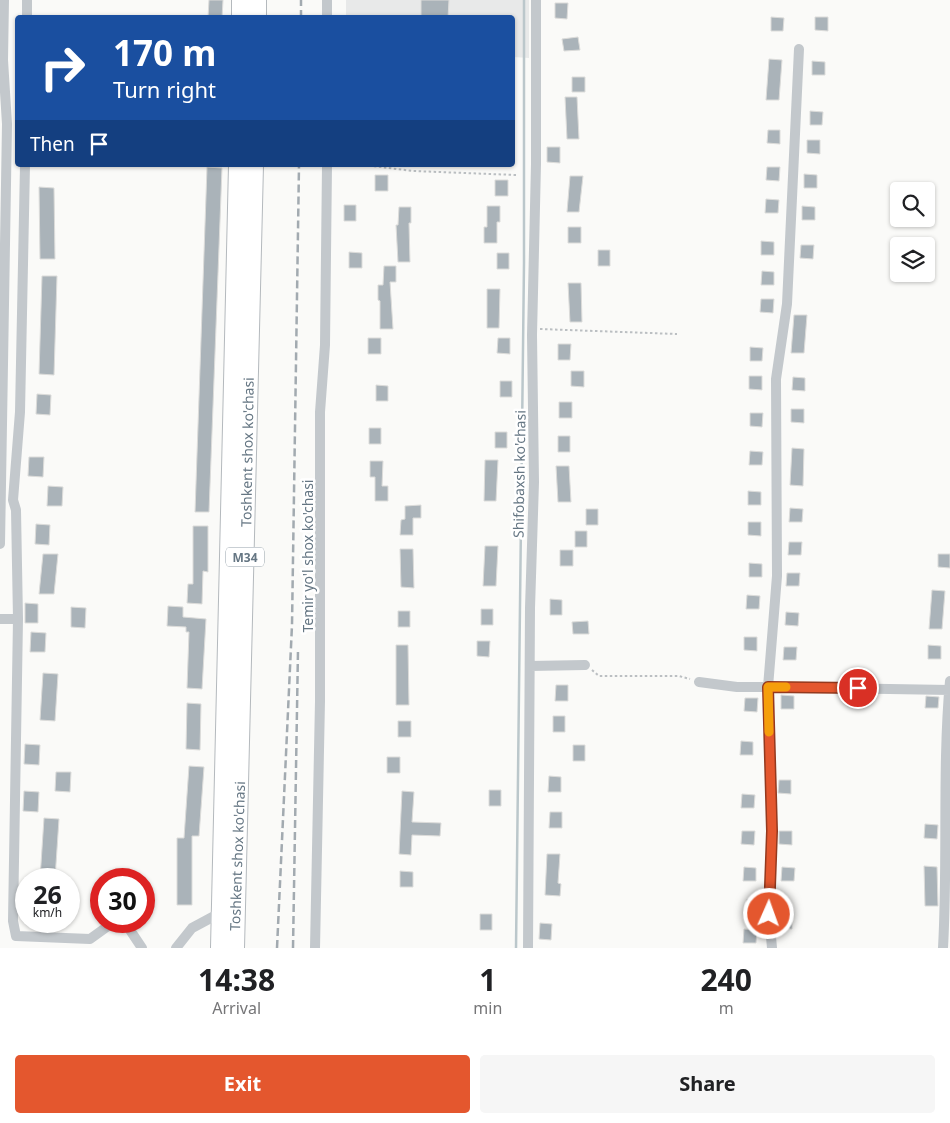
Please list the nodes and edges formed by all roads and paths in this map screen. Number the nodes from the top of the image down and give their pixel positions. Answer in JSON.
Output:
{"nodes":[{"id":1,"x":4,"y":0,"type":"edge"},
{"id":2,"x":27,"y":0,"type":"edge"},
{"id":3,"x":241,"y":0,"type":"edge"},
{"id":4,"x":257,"y":0,"type":"edge"},
{"id":5,"x":327,"y":0,"type":"edge"},
{"id":6,"x":536,"y":0,"type":"edge"},
{"id":7,"x":27,"y":15,"type":"edge"},
{"id":8,"x":241,"y":15,"type":"edge"},
{"id":9,"x":256,"y":15,"type":"edge"},
{"id":10,"x":326,"y":15,"type":"edge"},
{"id":11,"x":799,"y":48,"type":"dead end"},
{"id":12,"x":2,"y":59,"type":"edge"},
{"id":13,"x":25,"y":167,"type":"edge"},
{"id":14,"x":238,"y":167,"type":"edge"},
{"id":15,"x":254,"y":167,"type":"edge"},
{"id":16,"x":328,"y":167,"type":"edge"},
{"id":17,"x":380,"y":167,"type":"edge"},
{"id":18,"x":516,"y":175,"type":"dead end"},
{"id":19,"x":533,"y":328,"type":"junction"},
{"id":20,"x":677,"y":334,"type":"dead end"},
{"id":21,"x":0,"y":544,"type":"edge"},
{"id":22,"x":0,"y":619,"type":"edge"},
{"id":23,"x":18,"y":619,"type":"junction"},
{"id":24,"x":585,"y":665,"type":"joint"},
{"id":25,"x":530,"y":666,"type":"junction"},
{"id":26,"x":699,"y":682,"type":"joint"},
{"id":27,"x":950,"y":686,"type":"edge"},
{"id":28,"x":768,"y":687,"type":"junction"},
{"id":29,"x":220,"y":913,"type":"junction"},
{"id":30,"x":98,"y":933,"type":"edge"},
{"id":31,"x":132,"y":933,"type":"edge"},
{"id":32,"x":142,"y":948,"type":"edge"},
{"id":33,"x":176,"y":948,"type":"edge"},
{"id":34,"x":220,"y":948,"type":"edge"},
{"id":35,"x":235,"y":948,"type":"edge"},
{"id":36,"x":315,"y":948,"type":"edge"},
{"id":37,"x":528,"y":948,"type":"edge"},
{"id":38,"x":772,"y":948,"type":"edge"},
{"id":39,"x":943,"y":948,"type":"edge"}],
"edges":[{"from":1,"to":12,"type":"street"},
{"from":2,"to":7,"type":"street"},
{"from":3,"to":8,"type":"highway"},
{"from":4,"to":9,"type":"highway"},
{"from":5,"to":10,"type":"street"},
{"from":6,"to":19,"type":"street","name":"Shifobaxsh ko'chasi"},
{"from":11,"to":28,"type":"street"},
{"from":12,"to":21,"type":"street"},
{"from":13,"to":23,"type":"street"},
{"from":14,"to":29,"type":"highway","name":"Toshkent shox ko'chasi","number":"M34"},
{"from":15,"to":35,"type":"highway","name":"Toshkent shox ko'chasi","number":"M34"},
{"from":16,"to":36,"type":"street","name":"Temir yo'l shox ko'chasi"},
{"from":17,"to":18,"type":"path"},
{"from":19,"to":20,"type":"path"},
{"from":19,"to":25,"type":"street","name":"Shifobaxsh ko'chasi"},
{"from":22,"to":23,"type":"street"},
{"from":23,"to":30,"type":"street"},
{"from":24,"to":25,"type":"street"},
{"from":24,"to":26,"type":"path"},
{"from":25,"to":37,"type":"street","name":"Shifobaxsh ko'chasi"},
{"from":26,"to":28,"type":"street"},
{"from":27,"to":28,"type":"street"},
{"from":27,"to":39,"type":"street"},
{"from":28,"to":38,"type":"street"},
{"from":29,"to":33,"type":"street"},
{"from":29,"to":34,"type":"highway","name":"Toshkent shox ko'chasi","number":"M34"},
{"from":31,"to":32,"type":"street"}]}
